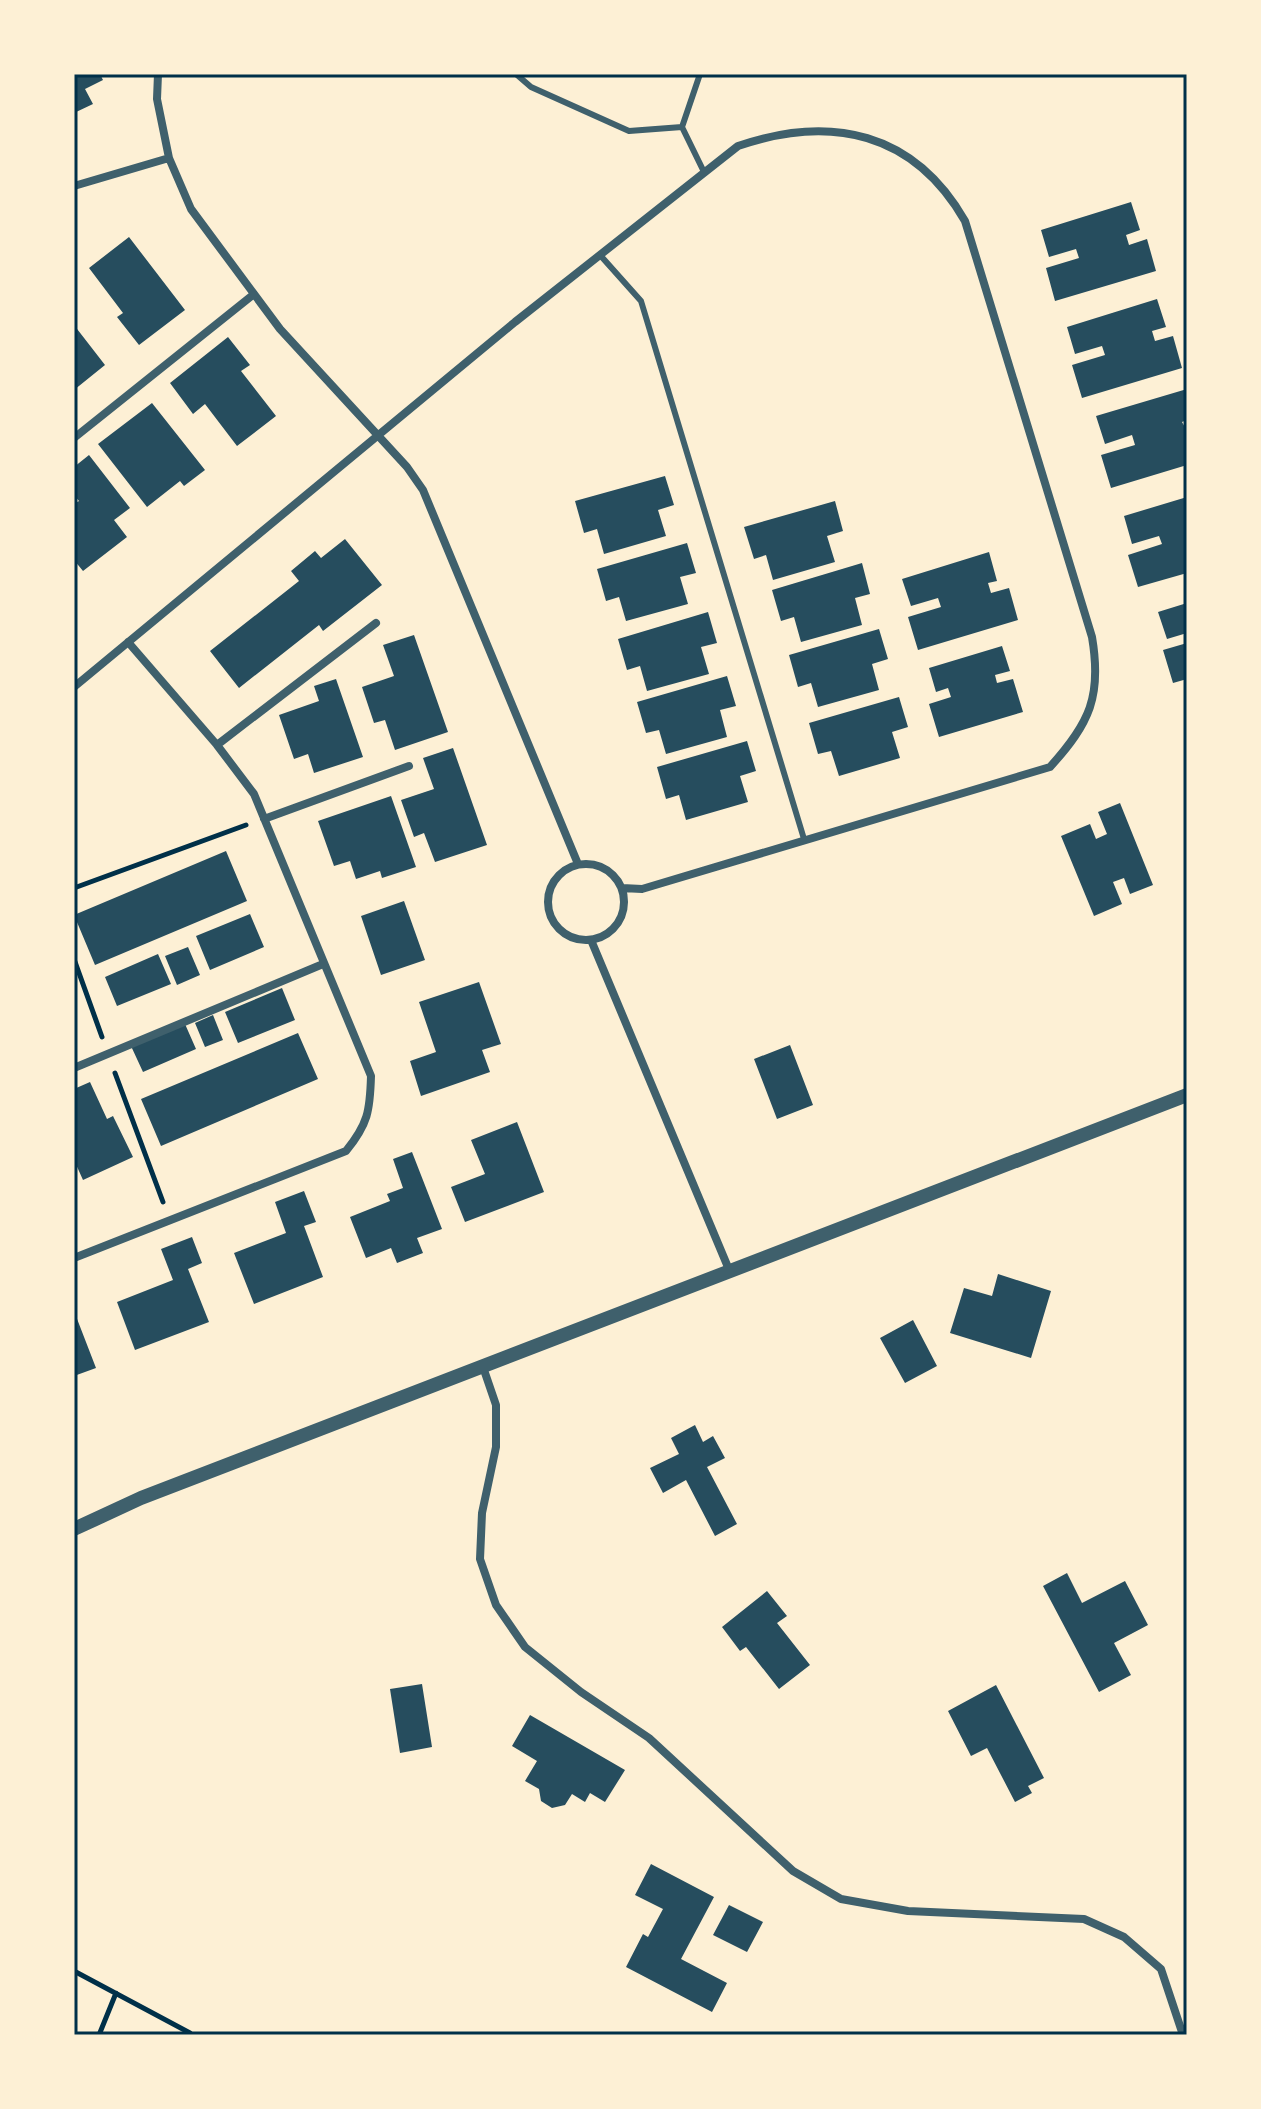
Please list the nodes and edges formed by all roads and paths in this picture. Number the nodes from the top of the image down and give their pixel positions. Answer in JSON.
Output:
{"nodes":[{"id":1,"x":158,"y":74,"type":"edge"},
{"id":2,"x":516,"y":74,"type":"edge"},
{"id":3,"x":700,"y":74,"type":"edge"},
{"id":4,"x":682,"y":127,"type":"junction"},
{"id":5,"x":169,"y":158,"type":"junction"},
{"id":6,"x":704,"y":172,"type":"junction"},
{"id":7,"x":74,"y":186,"type":"edge"},
{"id":8,"x":600,"y":255,"type":"junction"},
{"id":9,"x":254,"y":294,"type":"junction"},
{"id":10,"x":379,"y":437,"type":"junction"},
{"id":11,"x":74,"y":438,"type":"edge"},
{"id":12,"x":376,"y":623,"type":"dead end"},
{"id":13,"x":128,"y":642,"type":"junction"},
{"id":14,"x":74,"y":687,"type":"edge"},
{"id":15,"x":217,"y":745,"type":"junction"},
{"id":16,"x":409,"y":766,"type":"dead end"},
{"id":17,"x":264,"y":819,"type":"junction"},
{"id":18,"x":804,"y":839,"type":"junction"},
{"id":19,"x":578,"y":864,"type":"junction"},
{"id":20,"x":74,"y":888,"type":"edge"},
{"id":21,"x":622,"y":888,"type":"junction"},
{"id":22,"x":591,"y":940,"type":"junction"},
{"id":23,"x":74,"y":959,"type":"edge"},
{"id":24,"x":323,"y":964,"type":"junction"},
{"id":25,"x":108,"y":1054,"type":"junction"},
{"id":26,"x":74,"y":1068,"type":"edge"},
{"id":27,"x":1187,"y":1095,"type":"edge"},
{"id":28,"x":171,"y":1222,"type":"junction"},
{"id":29,"x":74,"y":1258,"type":"edge"},
{"id":30,"x":730,"y":1273,"type":"junction"},
{"id":31,"x":483,"y":1367,"type":"junction"},
{"id":32,"x":74,"y":1529,"type":"edge"},
{"id":33,"x":74,"y":1971,"type":"edge"},
{"id":34,"x":116,"y":1993,"type":"junction"},
{"id":35,"x":190,"y":2033,"type":"dead end"},
{"id":36,"x":99,"y":2035,"type":"edge"},
{"id":37,"x":1183,"y":2035,"type":"edge"}],
"edges":[{"from":1,"to":5,"type":"street"},
{"from":2,"to":4,"type":"lane"},
{"from":3,"to":4,"type":"lane"},
{"from":4,"to":6,"type":"lane"},
{"from":5,"to":7,"type":"street"},
{"from":5,"to":9,"type":"street"},
{"from":6,"to":8,"type":"street"},
{"from":6,"to":18,"type":"street"},
{"from":8,"to":10,"type":"street"},
{"from":8,"to":18,"type":"lane"},
{"from":9,"to":10,"type":"street"},
{"from":9,"to":11,"type":"street"},
{"from":10,"to":13,"type":"street"},
{"from":10,"to":19,"type":"street"},
{"from":12,"to":15,"type":"street"},
{"from":13,"to":14,"type":"street"},
{"from":13,"to":15,"type":"street"},
{"from":15,"to":17,"type":"street"},
{"from":16,"to":17,"type":"street"},
{"from":17,"to":20,"type":"path"},
{"from":17,"to":24,"type":"street"},
{"from":18,"to":21,"type":"street"},
{"from":19,"to":21,"type":"street"},
{"from":19,"to":22,"type":"street"},
{"from":21,"to":22,"type":"street"},
{"from":22,"to":30,"type":"street"},
{"from":23,"to":25,"type":"path"},
{"from":24,"to":25,"type":"street"},
{"from":24,"to":28,"type":"street"},
{"from":25,"to":26,"type":"street"},
{"from":25,"to":28,"type":"path"},
{"from":27,"to":30,"type":"street"},
{"from":28,"to":29,"type":"street"},
{"from":30,"to":31,"type":"street"},
{"from":31,"to":32,"type":"street"},
{"from":31,"to":37,"type":"street"},
{"from":33,"to":34,"type":"path"},
{"from":34,"to":35,"type":"path"},
{"from":34,"to":36,"type":"path"}]}
